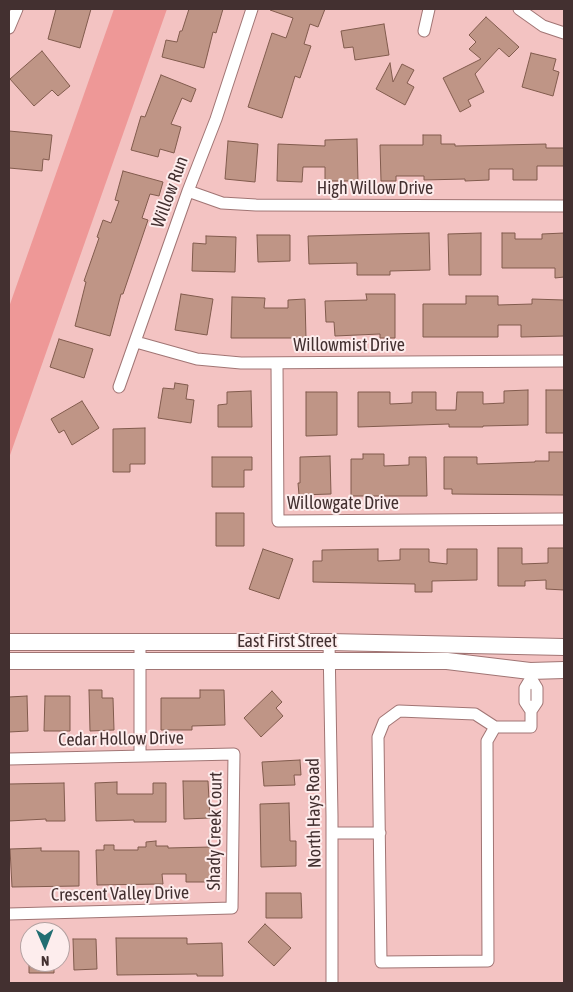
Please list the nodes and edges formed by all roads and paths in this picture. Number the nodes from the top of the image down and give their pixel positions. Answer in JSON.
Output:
{"nodes":[{"id":1,"x":18,"y":9,"type":"edge"},
{"id":2,"x":252,"y":9,"type":"edge"},
{"id":3,"x":429,"y":9,"type":"edge"},
{"id":4,"x":519,"y":9,"type":"edge"},
{"id":5,"x":9,"y":28,"type":"edge"},
{"id":6,"x":424,"y":31,"type":"dead end"},
{"id":7,"x":564,"y":32,"type":"edge"},
{"id":8,"x":188,"y":192,"type":"junction"},
{"id":9,"x":564,"y":206,"type":"edge"},
{"id":10,"x":136,"y":342,"type":"junction"},
{"id":11,"x":564,"y":361,"type":"edge"},
{"id":12,"x":277,"y":364,"type":"junction"},
{"id":13,"x":119,"y":387,"type":"dead end"},
{"id":14,"x":564,"y":519,"type":"edge"},
{"id":15,"x":9,"y":642,"type":"edge"},
{"id":16,"x":140,"y":642,"type":"junction"},
{"id":17,"x":329,"y":642,"type":"junction"},
{"id":18,"x":530,"y":647,"type":"junction"},
{"id":19,"x":564,"y":647,"type":"edge"},
{"id":20,"x":9,"y":661,"type":"edge"},
{"id":21,"x":329,"y":661,"type":"junction"},
{"id":22,"x":140,"y":662,"type":"junction"},
{"id":23,"x":564,"y":670,"type":"edge"},
{"id":24,"x":531,"y":675,"type":"junction"},
{"id":25,"x":495,"y":726,"type":"junction"},
{"id":26,"x":234,"y":754,"type":"joint"},
{"id":27,"x":140,"y":756,"type":"junction"},
{"id":28,"x":9,"y":760,"type":"edge"},
{"id":29,"x":332,"y":833,"type":"junction"},
{"id":30,"x":380,"y":833,"type":"junction"},
{"id":31,"x":232,"y":908,"type":"joint"},
{"id":32,"x":9,"y":914,"type":"edge"},
{"id":33,"x":332,"y":983,"type":"edge"}],
"edges":[{"from":1,"to":5,"type":"street"},
{"from":2,"to":8,"type":"street","name":"Willow Run"},
{"from":3,"to":6,"type":"street"},
{"from":4,"to":7,"type":"street"},
{"from":8,"to":9,"type":"street","name":"High Willow Drive"},
{"from":8,"to":10,"type":"street","name":"Willow Run"},
{"from":10,"to":12,"type":"street","name":"Willowmist Drive"},
{"from":10,"to":13,"type":"street","name":"Willow Run"},
{"from":11,"to":12,"type":"street","name":"Willowmist Drive"},
{"from":12,"to":14,"type":"street","name":"Willowgate Drive"},
{"from":15,"to":16,"type":"main road","name":"East First Street"},
{"from":16,"to":17,"type":"main road","name":"East First Street"},
{"from":16,"to":22,"type":"street"},
{"from":17,"to":18,"type":"main road","name":"East First Street"},
{"from":17,"to":21,"type":"street","name":"North Hays Road"},
{"from":18,"to":19,"type":"main road","name":"East First Street"},
{"from":18,"to":24,"type":"main road"},
{"from":20,"to":22,"type":"main road","name":"East First Street"},
{"from":21,"to":22,"type":"main road","name":"East First Street"},
{"from":21,"to":24,"type":"main road","name":"East First Street"},
{"from":21,"to":29,"type":"street","name":"North Hays Road"},
{"from":22,"to":27,"type":"street"},
{"from":23,"to":24,"type":"main road","name":"East First Street"},
{"from":24,"to":25,"type":"street"},
{"from":25,"to":30,"type":"street"},
{"from":25,"to":30,"type":"street"},
{"from":26,"to":27,"type":"street","name":"Cedar Hollow Drive"},
{"from":26,"to":31,"type":"street","name":"Shady Creek Court"},
{"from":27,"to":28,"type":"street","name":"Cedar Hollow Drive"},
{"from":29,"to":30,"type":"street"},
{"from":29,"to":33,"type":"street","name":"North Hays Road"},
{"from":31,"to":32,"type":"street","name":"Crescent Valley Drive"}]}
